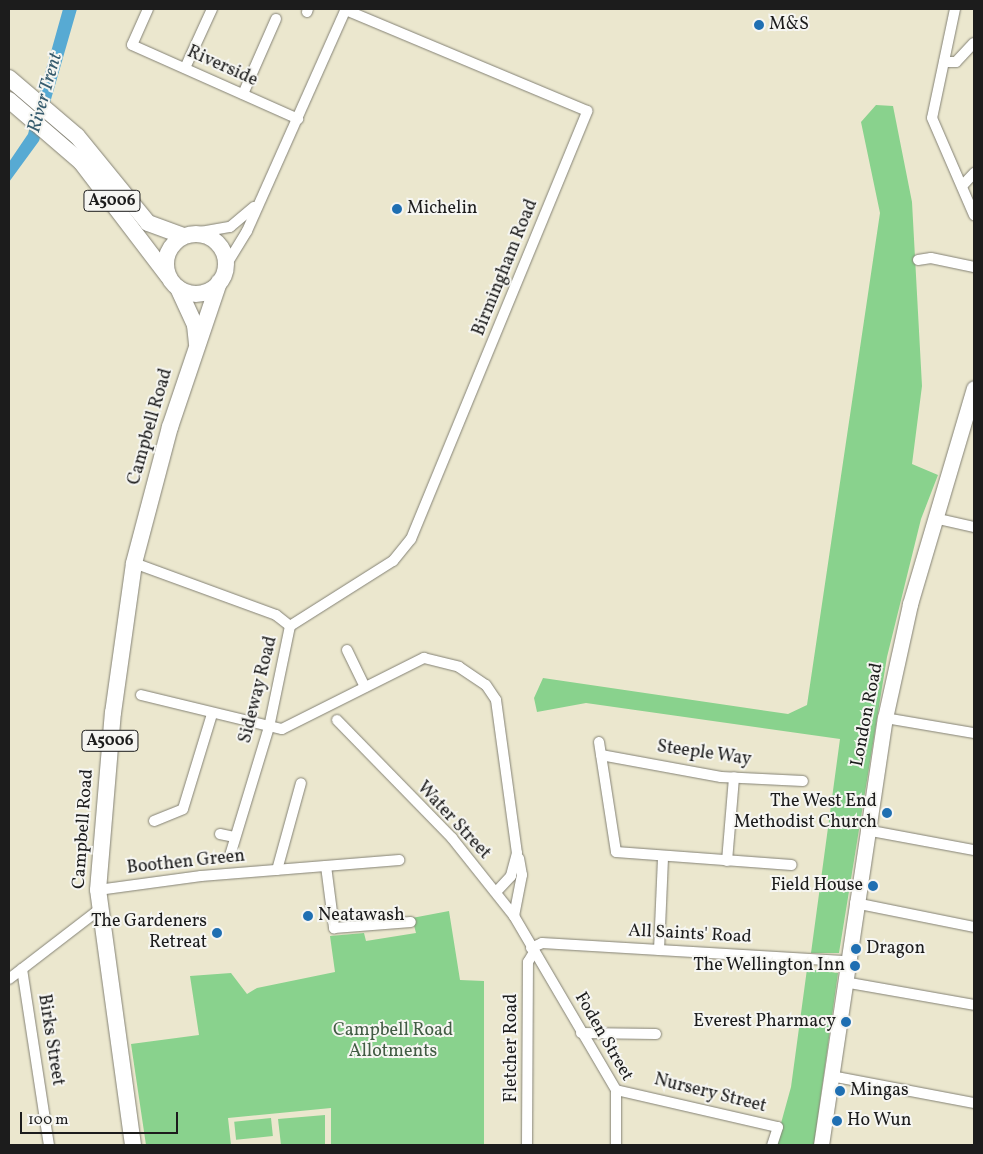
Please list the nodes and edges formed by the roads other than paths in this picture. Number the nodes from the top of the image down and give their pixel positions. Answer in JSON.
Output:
{"nodes":[{"id":1,"x":148,"y":9,"type":"edge"},
{"id":2,"x":212,"y":9,"type":"edge"},
{"id":3,"x":955,"y":9,"type":"edge"},
{"id":4,"x":345,"y":10,"type":"edge"},
{"id":5,"x":276,"y":19,"type":"dead end"},
{"id":6,"x":974,"y":43,"type":"edge"},
{"id":7,"x":944,"y":62,"type":"junction"},
{"id":8,"x":185,"y":68,"type":"junction"},
{"id":9,"x":13,"y":81,"type":"edge"},
{"id":10,"x":243,"y":94,"type":"junction"},
{"id":11,"x":9,"y":100,"type":"edge"},
{"id":12,"x":298,"y":119,"type":"junction"},
{"id":13,"x":974,"y":172,"type":"edge"},
{"id":14,"x":962,"y":186,"type":"junction"},
{"id":15,"x":258,"y":202,"type":"junction"},
{"id":16,"x":974,"y":215,"type":"edge"},
{"id":17,"x":189,"y":235,"type":"junction"},
{"id":18,"x":918,"y":260,"type":"dead end"},
{"id":19,"x":974,"y":267,"type":"edge"},
{"id":20,"x":222,"y":274,"type":"junction"},
{"id":21,"x":173,"y":282,"type":"junction"},
{"id":22,"x":197,"y":344,"type":"junction"},
{"id":23,"x":974,"y":388,"type":"edge"},
{"id":24,"x":969,"y":421,"type":"edge"},
{"id":25,"x":934,"y":518,"type":"junction"},
{"id":26,"x":974,"y":527,"type":"edge"},
{"id":27,"x":134,"y":563,"type":"junction"},
{"id":28,"x":290,"y":626,"type":"junction"},
{"id":29,"x":347,"y":650,"type":"dead end"},
{"id":30,"x":365,"y":687,"type":"junction"},
{"id":31,"x":141,"y":694,"type":"dead end"},
{"id":32,"x":212,"y":714,"type":"junction"},
{"id":33,"x":885,"y":718,"type":"junction"},
{"id":34,"x":337,"y":720,"type":"dead end"},
{"id":35,"x":269,"y":728,"type":"junction"},
{"id":36,"x":974,"y":733,"type":"edge"},
{"id":37,"x":599,"y":742,"type":"dead end"},
{"id":38,"x":601,"y":755,"type":"junction"},
{"id":39,"x":734,"y":776,"type":"junction"},
{"id":40,"x":803,"y":781,"type":"dead end"},
{"id":41,"x":301,"y":783,"type":"dead end"},
{"id":42,"x":154,"y":821,"type":"dead end"},
{"id":43,"x":866,"y":830,"type":"junction"},
{"id":44,"x":220,"y":834,"type":"dead end"},
{"id":45,"x":234,"y":837,"type":"junction"},
{"id":46,"x":974,"y":850,"type":"edge"},
{"id":47,"x":517,"y":853,"type":"junction"},
{"id":48,"x":230,"y":855,"type":"dead end"},
{"id":49,"x":663,"y":858,"type":"junction"},
{"id":50,"x":399,"y":860,"type":"dead end"},
{"id":51,"x":727,"y":861,"type":"junction"},
{"id":52,"x":326,"y":866,"type":"junction"},
{"id":53,"x":792,"y":866,"type":"dead end"},
{"id":54,"x":277,"y":870,"type":"junction"},
{"id":55,"x":98,"y":890,"type":"junction"},
{"id":56,"x":497,"y":891,"type":"junction"},
{"id":57,"x":855,"y":903,"type":"junction"},
{"id":58,"x":100,"y":909,"type":"junction"},
{"id":59,"x":514,"y":916,"type":"junction"},
{"id":60,"x":411,"y":922,"type":"dead end"},
{"id":61,"x":974,"y":927,"type":"edge"},
{"id":62,"x":533,"y":950,"type":"junction"},
{"id":63,"x":659,"y":950,"type":"junction"},
{"id":64,"x":847,"y":961,"type":"junction"},
{"id":65,"x":22,"y":969,"type":"junction"},
{"id":66,"x":9,"y":979,"type":"edge"},
{"id":67,"x":844,"y":982,"type":"junction"},
{"id":68,"x":974,"y":1005,"type":"edge"},
{"id":69,"x":582,"y":1033,"type":"junction"},
{"id":70,"x":656,"y":1034,"type":"dead end"},
{"id":71,"x":831,"y":1076,"type":"junction"},
{"id":72,"x":616,"y":1090,"type":"junction"},
{"id":73,"x":974,"y":1103,"type":"edge"},
{"id":74,"x":49,"y":1145,"type":"edge"},
{"id":75,"x":133,"y":1145,"type":"edge"},
{"id":76,"x":527,"y":1145,"type":"edge"},
{"id":77,"x":616,"y":1145,"type":"edge"},
{"id":78,"x":772,"y":1145,"type":"edge"},
{"id":79,"x":821,"y":1145,"type":"edge"}],
"edges":[{"from":1,"to":8,"type":"street","name":"Riverside"},
{"from":2,"to":8,"type":"street"},
{"from":3,"to":7,"type":"street"},
{"from":4,"to":12,"type":"street","name":"Campbell Road"},
{"from":4,"to":28,"type":"street","name":"Birmingham Road"},
{"from":5,"to":10,"type":"street"},
{"from":6,"to":7,"type":"street"},
{"from":7,"to":14,"type":"street"},
{"from":8,"to":10,"type":"street","name":"Riverside"},
{"from":9,"to":17,"type":"main road","number":"A5006"},
{"from":10,"to":12,"type":"street","name":"Riverside"},
{"from":11,"to":21,"type":"main road","number":"A5006"},
{"from":12,"to":15,"type":"street","name":"Campbell Road"},
{"from":13,"to":14,"type":"street"},
{"from":14,"to":16,"type":"street"},
{"from":15,"to":17,"type":"street","name":"Campbell Road"},
{"from":15,"to":20,"type":"street","name":"Campbell Road"},
{"from":17,"to":20,"type":"main road"},
{"from":17,"to":21,"type":"main road"},
{"from":18,"to":19,"type":"street"},
{"from":20,"to":21,"type":"main road"},
{"from":20,"to":22,"type":"main road","name":"Campbell Road","number":"A5006"},
{"from":21,"to":22,"type":"main road","name":"Campbell Road","number":"A5006"},
{"from":22,"to":27,"type":"main road","name":"Campbell Road","number":"A5006"},
{"from":23,"to":24,"type":"main road","name":"London Road"},
{"from":24,"to":25,"type":"main road","name":"London Road"},
{"from":25,"to":26,"type":"street"},
{"from":25,"to":33,"type":"main road","name":"London Road"},
{"from":27,"to":28,"type":"street","name":"Sideway Road"},
{"from":27,"to":55,"type":"main road","name":"Campbell Road","number":"A5006"},
{"from":28,"to":35,"type":"street","name":"Sideway Road"},
{"from":29,"to":30,"type":"street"},
{"from":30,"to":35,"type":"street"},
{"from":30,"to":47,"type":"street"},
{"from":31,"to":32,"type":"street"},
{"from":32,"to":35,"type":"street"},
{"from":32,"to":42,"type":"street"},
{"from":33,"to":36,"type":"street"},
{"from":33,"to":43,"type":"main road","name":"London Road"},
{"from":34,"to":56,"type":"street","name":"Water Street"},
{"from":35,"to":45,"type":"street","name":"Sideway Road"},
{"from":37,"to":38,"type":"street"},
{"from":38,"to":39,"type":"street","name":"Steeple Way"},
{"from":38,"to":49,"type":"street"},
{"from":39,"to":40,"type":"street","name":"Steeple Way"},
{"from":39,"to":51,"type":"street"},
{"from":41,"to":54,"type":"street"},
{"from":43,"to":46,"type":"street"},
{"from":43,"to":57,"type":"main road","name":"London Road"},
{"from":44,"to":45,"type":"street"},
{"from":45,"to":48,"type":"street","name":"Sideway Road"},
{"from":47,"to":56,"type":"street"},
{"from":47,"to":59,"type":"street"},
{"from":49,"to":51,"type":"street"},
{"from":49,"to":63,"type":"street"},
{"from":50,"to":52,"type":"street","name":"Boothen Green"},
{"from":51,"to":53,"type":"street"},
{"from":52,"to":54,"type":"street","name":"Boothen Green"},
{"from":52,"to":60,"type":"street"},
{"from":54,"to":55,"type":"street","name":"Boothen Green"},
{"from":55,"to":58,"type":"main road","name":"Campbell Road","number":"A5006"},
{"from":56,"to":59,"type":"street","name":"Water Street"},
{"from":57,"to":61,"type":"street"},
{"from":57,"to":64,"type":"main road","name":"London Road"},
{"from":58,"to":65,"type":"street"},
{"from":58,"to":75,"type":"main road","name":"Campbell Road","number":"A5006"},
{"from":59,"to":62,"type":"street","name":"Water Street"},
{"from":62,"to":63,"type":"street","name":"All Saints' Road"},
{"from":62,"to":69,"type":"street","name":"Foden Street"},
{"from":62,"to":76,"type":"street","name":"Fletcher Road"},
{"from":63,"to":64,"type":"street","name":"All Saints' Road"},
{"from":64,"to":67,"type":"main road","name":"London Road"},
{"from":65,"to":66,"type":"street"},
{"from":65,"to":74,"type":"street","name":"Birks Street"},
{"from":67,"to":68,"type":"street"},
{"from":67,"to":71,"type":"main road","name":"London Road"},
{"from":69,"to":70,"type":"street"},
{"from":69,"to":72,"type":"street","name":"Foden Street"},
{"from":71,"to":73,"type":"street"},
{"from":71,"to":79,"type":"main road","name":"London Road"},
{"from":72,"to":77,"type":"street","name":"Foden Street"},
{"from":72,"to":78,"type":"street","name":"Nursery Street"}]}
